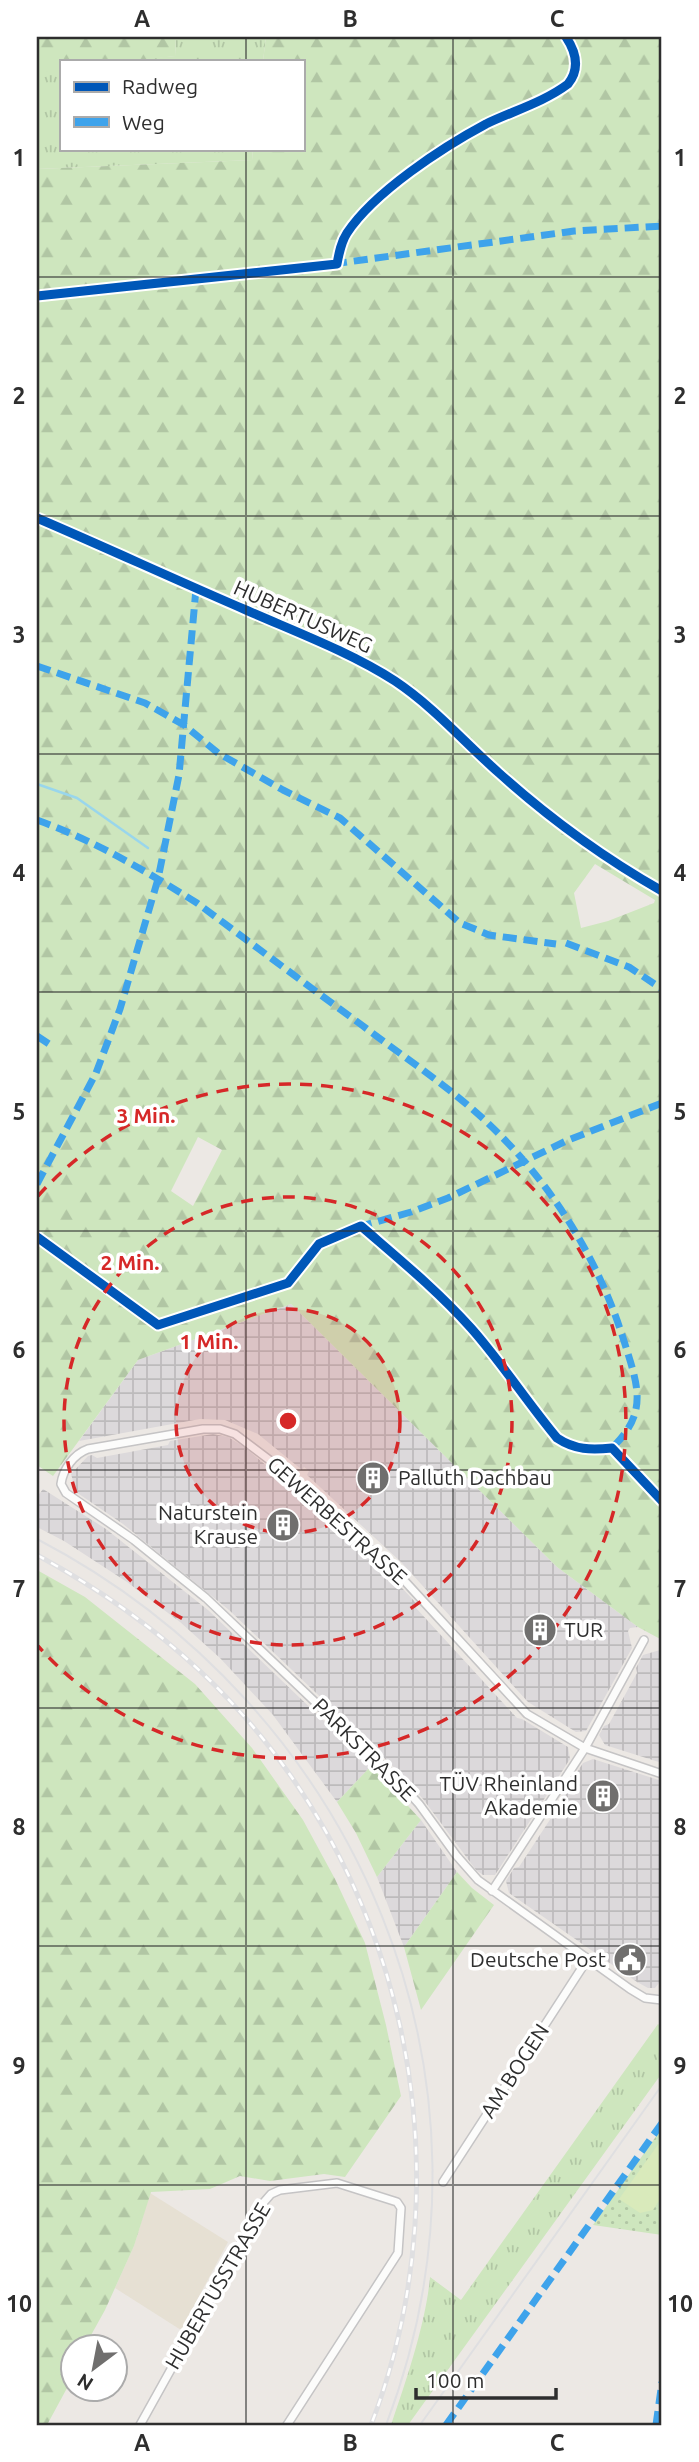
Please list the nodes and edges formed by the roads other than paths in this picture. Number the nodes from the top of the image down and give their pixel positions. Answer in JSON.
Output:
{"nodes":[{"id":1,"x":37,"y":518,"type":"edge"},
{"id":2,"x":662,"y":891,"type":"edge"},
{"id":3,"x":65,"y":1491,"type":"joint"},
{"id":4,"x":645,"y":1640,"type":"dead end"},
{"id":5,"x":585,"y":1748,"type":"junction"},
{"id":6,"x":662,"y":1774,"type":"edge"},
{"id":7,"x":492,"y":1891,"type":"junction"},
{"id":8,"x":587,"y":1960,"type":"junction"},
{"id":9,"x":662,"y":2000,"type":"edge"},
{"id":10,"x":443,"y":2182,"type":"dead end"},
{"id":11,"x":140,"y":2425,"type":"edge"},
{"id":12,"x":287,"y":2425,"type":"edge"}],
"edges":[{"from":1,"to":2,"type":"street","name":"HUBERTUSWEG"},
{"from":3,"to":5,"type":"street","name":"GEWERBESTRASSE"},
{"from":3,"to":7,"type":"street","name":"PARKSTRASSE"},
{"from":4,"to":5,"type":"street"},
{"from":5,"to":6,"type":"street","name":"GEWERBESTRASSE"},
{"from":5,"to":7,"type":"street"},
{"from":7,"to":8,"type":"street","name":"PARKSTRASSE"},
{"from":8,"to":9,"type":"street","name":"PARKSTRASSE"},
{"from":8,"to":10,"type":"street","name":"AM BOGEN"},
{"from":11,"to":12,"type":"street","name":"HUBERTUSSTRASSE"}]}
